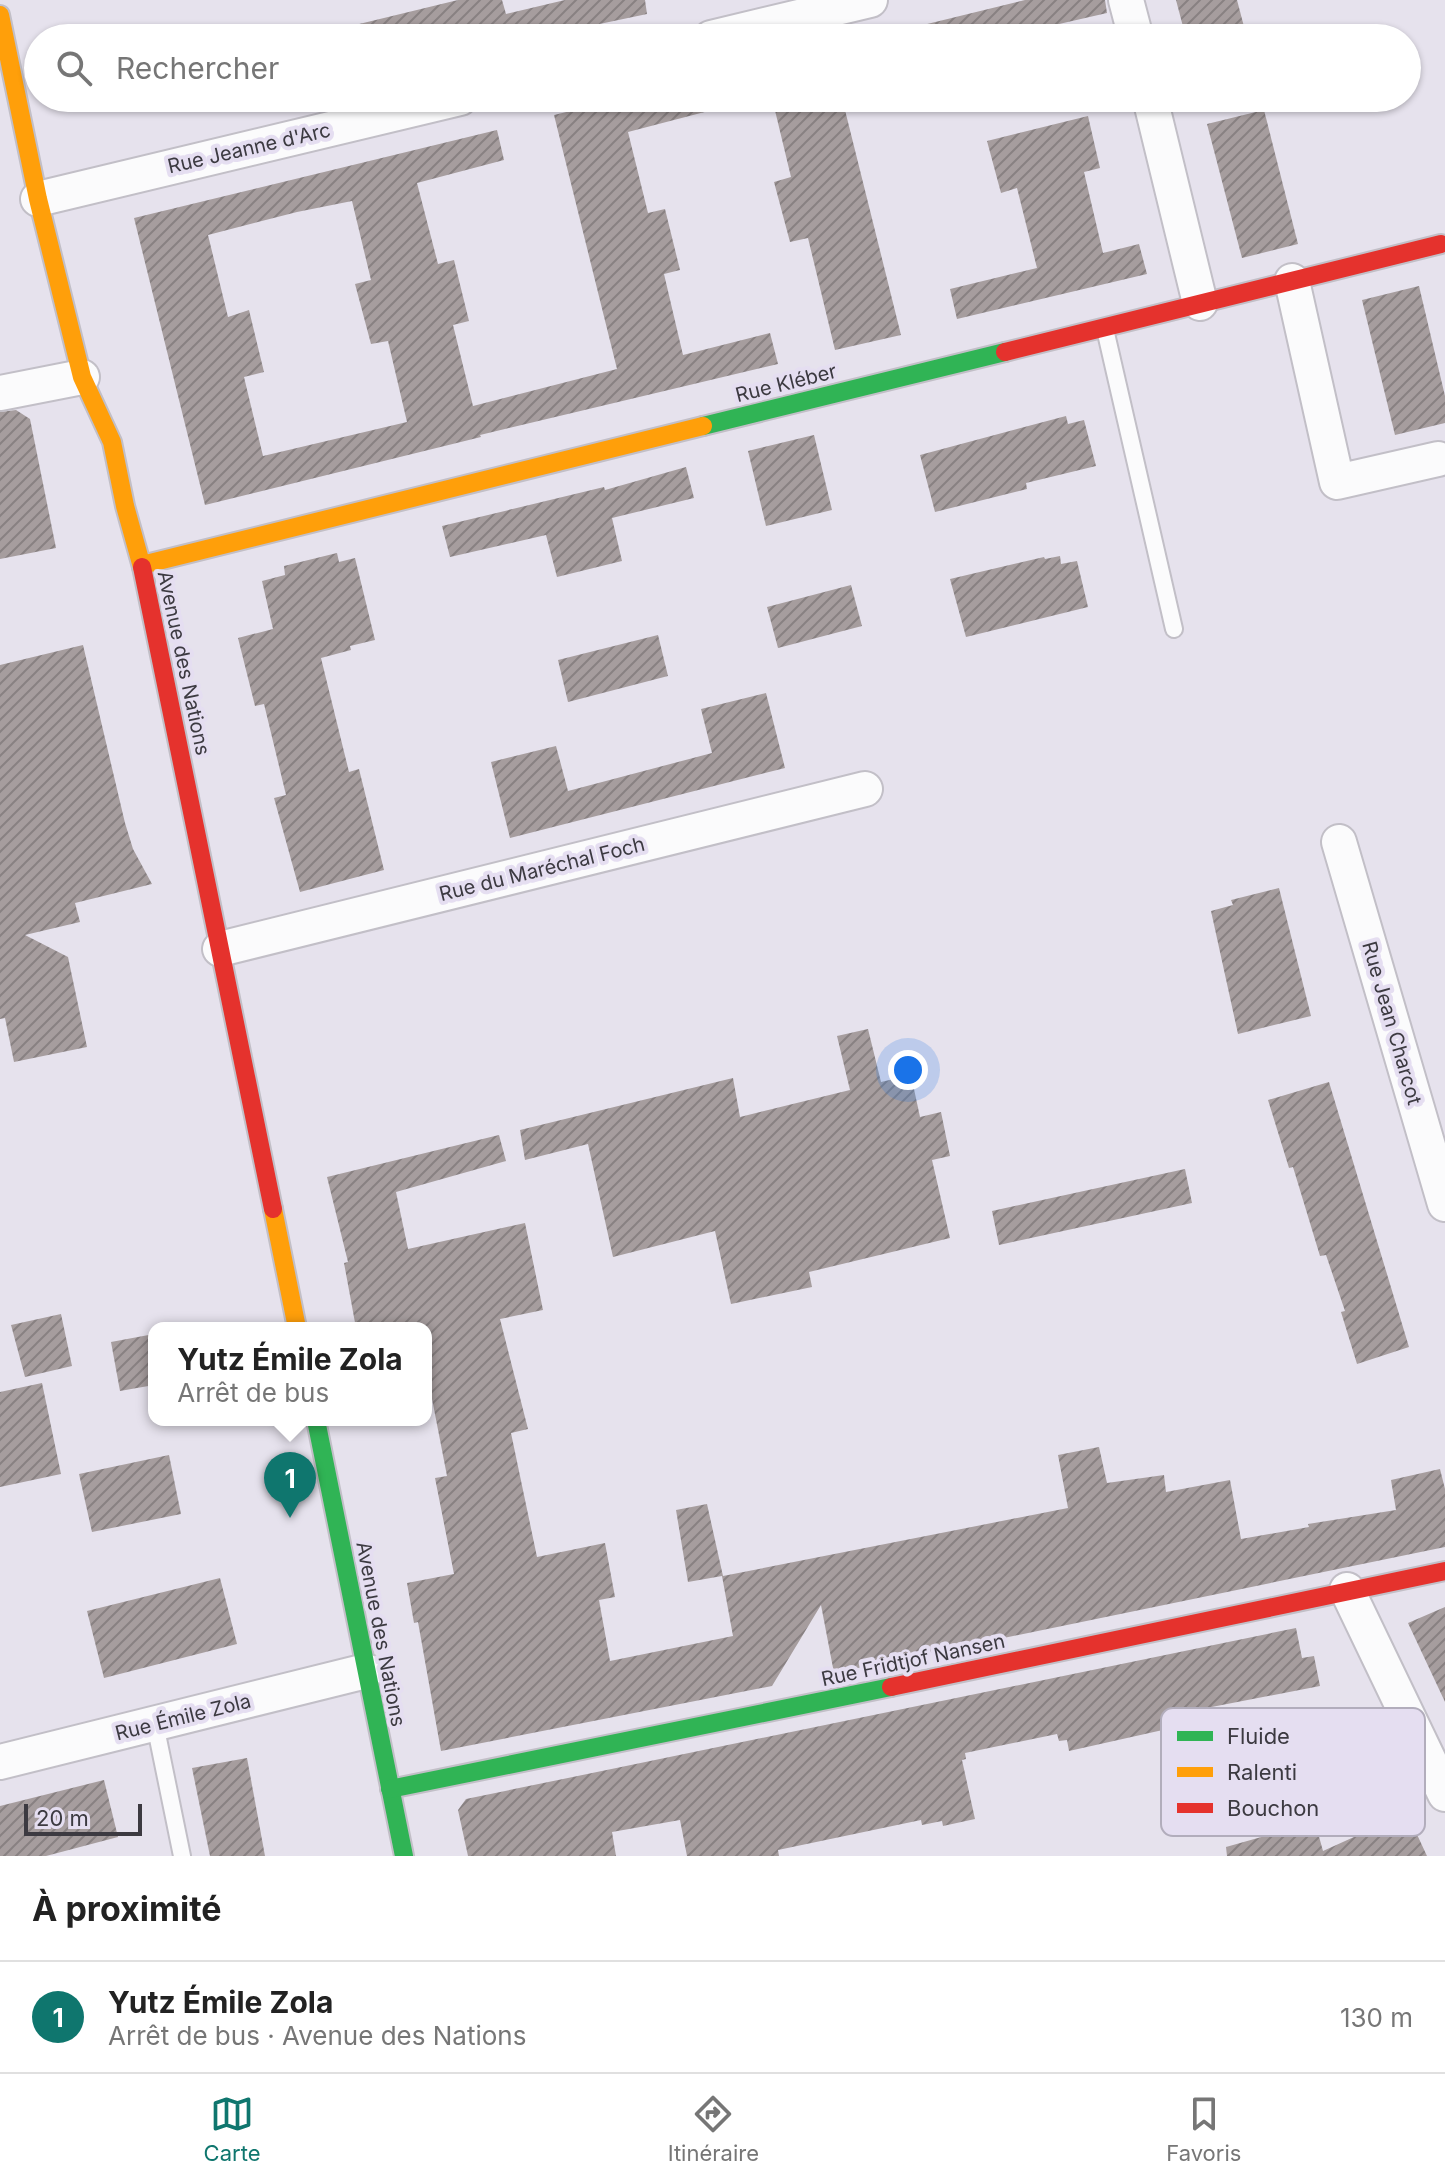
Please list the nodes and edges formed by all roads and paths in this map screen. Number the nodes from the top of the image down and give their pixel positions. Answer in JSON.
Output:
{"nodes":[{"id":1,"x":870,"y":0,"type":"edge"},
{"id":2,"x":1126,"y":0,"type":"edge"},
{"id":3,"x":0,"y":15,"type":"edge"},
{"id":4,"x":770,"y":24,"type":"edge"},
{"id":5,"x":1132,"y":24,"type":"edge"},
{"id":6,"x":402,"y":112,"type":"edge"},
{"id":7,"x":1153,"y":112,"type":"edge"},
{"id":8,"x":38,"y":199,"type":"junction"},
{"id":9,"x":1441,"y":244,"type":"dead end"},
{"id":10,"x":1292,"y":281,"type":"junction"},
{"id":11,"x":1200,"y":303,"type":"junction"},
{"id":12,"x":1105,"y":327,"type":"junction"},
{"id":13,"x":82,"y":377,"type":"junction"},
{"id":14,"x":0,"y":393,"type":"edge"},
{"id":15,"x":1438,"y":459,"type":"dead end"},
{"id":16,"x":142,"y":565,"type":"junction"},
{"id":17,"x":1174,"y":629,"type":"dead end"},
{"id":18,"x":865,"y":789,"type":"dead end"},
{"id":19,"x":1339,"y":842,"type":"dead end"},
{"id":20,"x":220,"y":949,"type":"junction"},
{"id":21,"x":1445,"y":1204,"type":"edge"},
{"id":22,"x":296,"y":1322,"type":"edge"},
{"id":23,"x":317,"y":1426,"type":"edge"},
{"id":24,"x":1445,"y":1571,"type":"edge"},
{"id":25,"x":1347,"y":1590,"type":"junction"},
{"id":26,"x":366,"y":1671,"type":"junction"},
{"id":27,"x":1404,"y":1708,"type":"edge"},
{"id":28,"x":155,"y":1724,"type":"junction"},
{"id":29,"x":1425,"y":1752,"type":"edge"},
{"id":30,"x":0,"y":1762,"type":"edge"},
{"id":31,"x":390,"y":1789,"type":"junction"},
{"id":32,"x":1445,"y":1794,"type":"edge"},
{"id":33,"x":182,"y":1856,"type":"edge"},
{"id":34,"x":404,"y":1856,"type":"edge"}],
"edges":[{"from":1,"to":4,"type":"street"},
{"from":2,"to":5,"type":"street"},
{"from":3,"to":8,"type":"street","name":"Avenue des Nations"},
{"from":6,"to":8,"type":"street","name":"Rue Jeanne d'Arc"},
{"from":7,"to":11,"type":"street"},
{"from":8,"to":13,"type":"street","name":"Avenue des Nations"},
{"from":9,"to":10,"type":"street","name":"Rue Kléber"},
{"from":10,"to":11,"type":"street","name":"Rue Kléber"},
{"from":10,"to":15,"type":"street"},
{"from":11,"to":12,"type":"street","name":"Rue Kléber"},
{"from":12,"to":16,"type":"street","name":"Rue Kléber"},
{"from":12,"to":17,"type":"lane"},
{"from":13,"to":14,"type":"street"},
{"from":13,"to":16,"type":"street","name":"Avenue des Nations"},
{"from":16,"to":20,"type":"street","name":"Avenue des Nations"},
{"from":18,"to":20,"type":"street","name":"Rue du Maréchal Foch"},
{"from":19,"to":21,"type":"street","name":"Rue Jean Charcot"},
{"from":20,"to":22,"type":"street","name":"Avenue des Nations"},
{"from":23,"to":26,"type":"street","name":"Avenue des Nations"},
{"from":24,"to":25,"type":"street","name":"Rue Fridtjof Nansen"},
{"from":25,"to":27,"type":"street"},
{"from":25,"to":31,"type":"street","name":"Rue Fridtjof Nansen"},
{"from":26,"to":28,"type":"street","name":"Rue Émile Zola"},
{"from":26,"to":31,"type":"street","name":"Avenue des Nations"},
{"from":28,"to":30,"type":"street","name":"Rue Émile Zola"},
{"from":28,"to":33,"type":"lane"},
{"from":29,"to":32,"type":"street"},
{"from":31,"to":34,"type":"street","name":"Avenue des Nations"}]}
